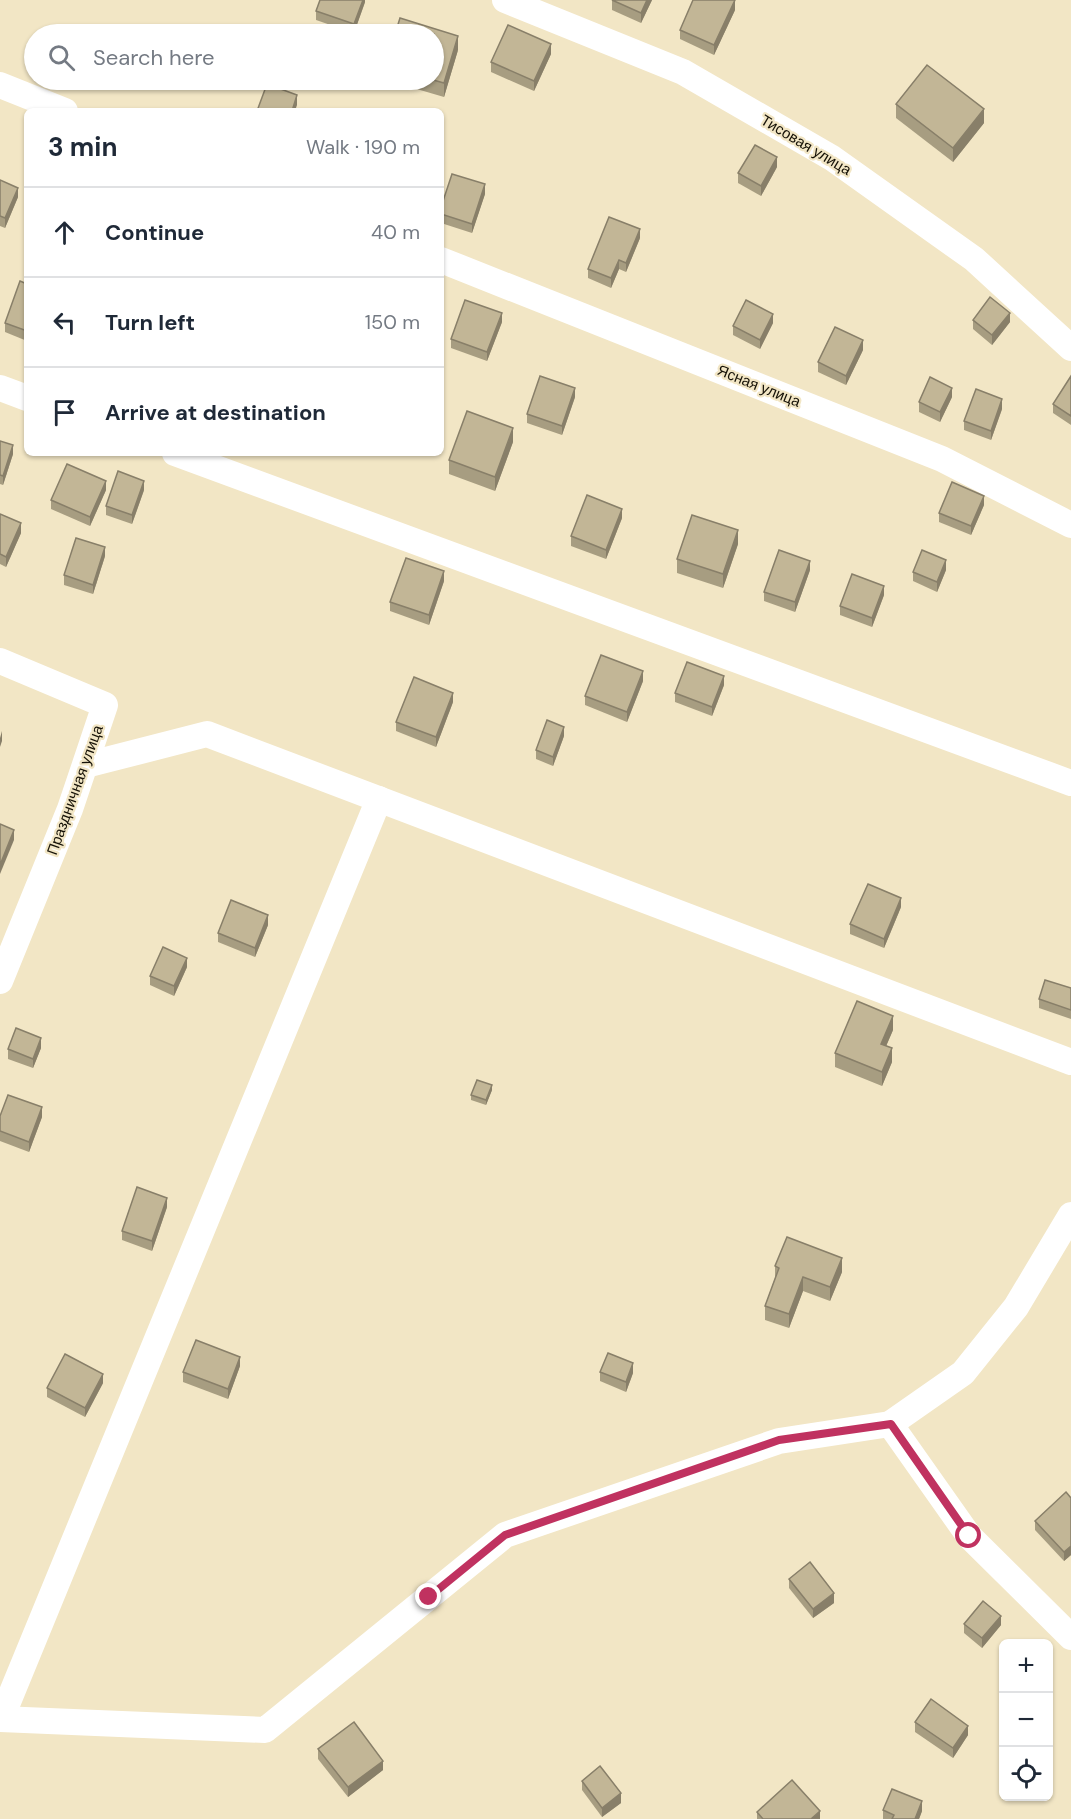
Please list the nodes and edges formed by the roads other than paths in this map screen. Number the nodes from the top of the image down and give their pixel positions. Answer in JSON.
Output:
{"nodes":[{"id":1,"x":505,"y":0,"type":"edge"},
{"id":2,"x":0,"y":85,"type":"edge"},
{"id":3,"x":58,"y":108,"type":"edge"},
{"id":4,"x":444,"y":261,"type":"edge"},
{"id":5,"x":1071,"y":348,"type":"edge"},
{"id":6,"x":0,"y":388,"type":"edge"},
{"id":7,"x":24,"y":397,"type":"edge"},
{"id":8,"x":183,"y":456,"type":"edge"},
{"id":9,"x":1071,"y":525,"type":"edge"},
{"id":10,"x":0,"y":661,"type":"edge"},
{"id":11,"x":86,"y":765,"type":"junction"},
{"id":12,"x":1071,"y":783,"type":"edge"},
{"id":13,"x":379,"y":799,"type":"junction"},
{"id":14,"x":0,"y":981,"type":"edge"},
{"id":15,"x":1071,"y":1062,"type":"edge"},
{"id":16,"x":1071,"y":1215,"type":"edge"},
{"id":17,"x":891,"y":1424,"type":"junction"},
{"id":18,"x":1071,"y":1637,"type":"edge"},
{"id":19,"x":0,"y":1719,"type":"edge"}],
"edges":[{"from":1,"to":5,"type":"street","name":"Тисовая улица"},
{"from":2,"to":3,"type":"street"},
{"from":4,"to":9,"type":"street","name":"Ясная улица"},
{"from":6,"to":7,"type":"street"},
{"from":8,"to":12,"type":"street"},
{"from":10,"to":11,"type":"street","name":"Праздничная улица"},
{"from":11,"to":13,"type":"street"},
{"from":11,"to":14,"type":"street","name":"Праздничная улица"},
{"from":13,"to":15,"type":"street"},
{"from":13,"to":19,"type":"street"},
{"from":16,"to":17,"type":"street"},
{"from":17,"to":18,"type":"street"},
{"from":17,"to":19,"type":"street"}]}
